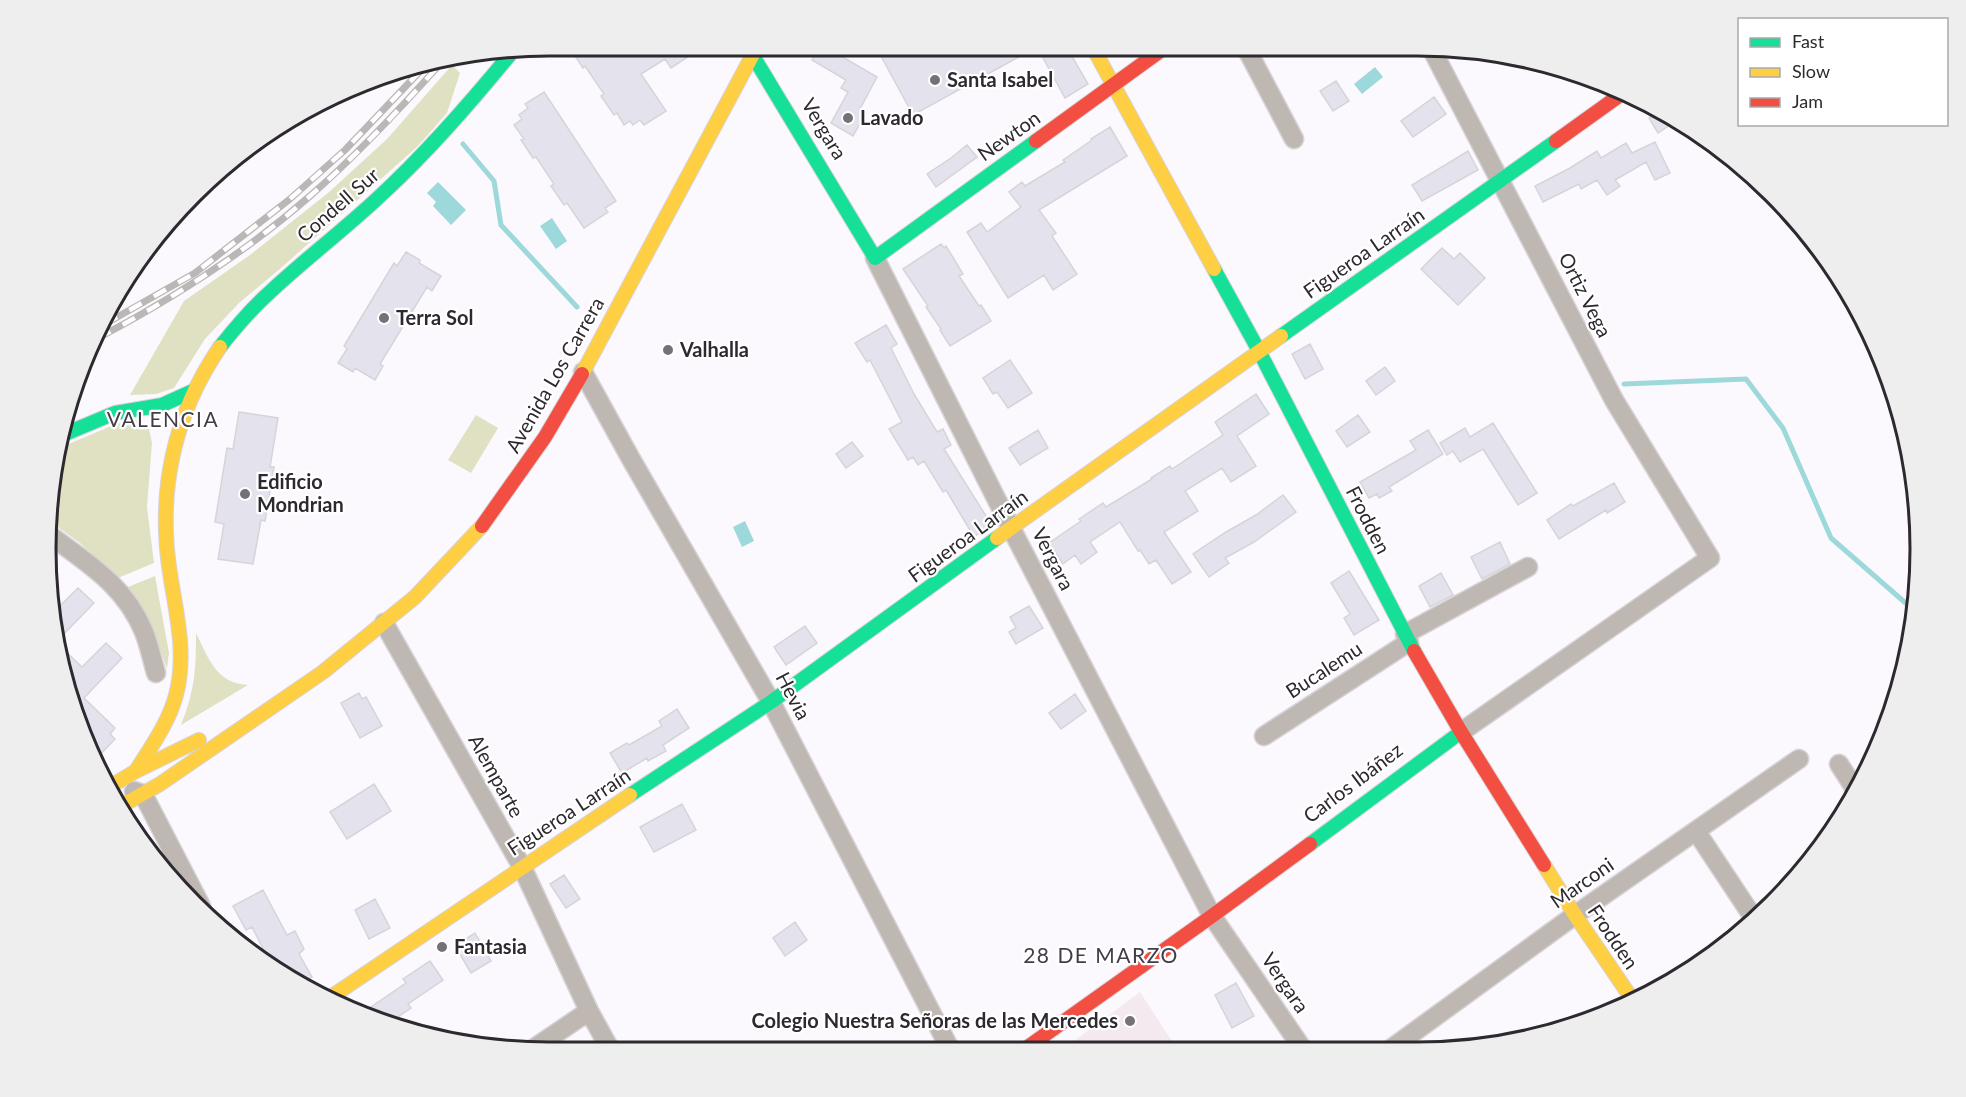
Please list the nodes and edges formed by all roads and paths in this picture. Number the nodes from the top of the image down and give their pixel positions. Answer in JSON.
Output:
{"nodes":[{"id":1,"x":752,"y":56,"type":"edge"},
{"id":2,"x":758,"y":56,"type":"edge"},
{"id":3,"x":1098,"y":56,"type":"edge"},
{"id":4,"x":1154,"y":56,"type":"edge"},
{"id":5,"x":1250,"y":56,"type":"edge"},
{"id":6,"x":1436,"y":57,"type":"edge"},
{"id":7,"x":507,"y":58,"type":"edge"},
{"id":8,"x":1114,"y":86,"type":"junction"},
{"id":9,"x":1617,"y":98,"type":"edge"},
{"id":10,"x":1294,"y":139,"type":"dead end"},
{"id":11,"x":1501,"y":180,"type":"junction"},
{"id":12,"x":875,"y":258,"type":"junction"},
{"id":13,"x":1259,"y":351,"type":"junction"},
{"id":14,"x":583,"y":372,"type":"junction"},
{"id":15,"x":193,"y":391,"type":"junction"},
{"id":16,"x":70,"y":432,"type":"edge"},
{"id":17,"x":165,"y":437,"type":"dead end"},
{"id":18,"x":171,"y":458,"type":"junction"},
{"id":19,"x":1011,"y":528,"type":"junction"},
{"id":20,"x":56,"y":540,"type":"edge"},
{"id":21,"x":1710,"y":558,"type":"joint"},
{"id":22,"x":1528,"y":567,"type":"dead end"},
{"id":23,"x":384,"y":623,"type":"junction"},
{"id":24,"x":1407,"y":638,"type":"junction"},
{"id":25,"x":156,"y":673,"type":"dead end"},
{"id":26,"x":289,"y":695,"type":"junction"},
{"id":27,"x":771,"y":702,"type":"junction"},
{"id":28,"x":1461,"y":732,"type":"junction"},
{"id":29,"x":1264,"y":736,"type":"dead end"},
{"id":30,"x":1799,"y":759,"type":"dead end"},
{"id":31,"x":1839,"y":764,"type":"dead end"},
{"id":32,"x":136,"y":771,"type":"junction"},
{"id":33,"x":1851,"y":783,"type":"edge"},
{"id":34,"x":116,"y":784,"type":"edge"},
{"id":35,"x":117,"y":786,"type":"edge"},
{"id":36,"x":143,"y":794,"type":"junction"},
{"id":37,"x":127,"y":803,"type":"edge"},
{"id":38,"x":1696,"y":831,"type":"junction"},
{"id":39,"x":522,"y":867,"type":"junction"},
{"id":40,"x":192,"y":889,"type":"edge"},
{"id":41,"x":1750,"y":912,"type":"edge"},
{"id":42,"x":1575,"y":915,"type":"junction"},
{"id":43,"x":1212,"y":916,"type":"junction"},
{"id":44,"x":336,"y":994,"type":"edge"},
{"id":45,"x":1629,"y":994,"type":"edge"},
{"id":46,"x":589,"y":1011,"type":"junction"},
{"id":47,"x":544,"y":1042,"type":"edge"},
{"id":48,"x":606,"y":1042,"type":"edge"},
{"id":49,"x":946,"y":1042,"type":"edge"},
{"id":50,"x":1035,"y":1042,"type":"edge"},
{"id":51,"x":1298,"y":1042,"type":"edge"},
{"id":52,"x":1400,"y":1042,"type":"edge"}],
"edges":[{"from":1,"to":14,"type":"street","name":"Avenida Los Carrera"},
{"from":2,"to":12,"type":"street","name":"Vergara"},
{"from":3,"to":8,"type":"street","name":"Frodden"},
{"from":4,"to":8,"type":"street","name":"Newton"},
{"from":5,"to":10,"type":"street"},
{"from":6,"to":11,"type":"street","name":"Ortiz Vega"},
{"from":7,"to":15,"type":"street","name":"Condell Sur"},
{"from":8,"to":12,"type":"street","name":"Newton"},
{"from":8,"to":13,"type":"street","name":"Frodden"},
{"from":9,"to":11,"type":"street","name":"Figueroa Larraín"},
{"from":11,"to":13,"type":"street","name":"Figueroa Larraín"},
{"from":11,"to":21,"type":"street","name":"Ortiz Vega"},
{"from":12,"to":19,"type":"street","name":"Vergara"},
{"from":13,"to":19,"type":"street","name":"Figueroa Larraín"},
{"from":13,"to":24,"type":"street","name":"Frodden"},
{"from":14,"to":23,"type":"street","name":"Avenida Los Carrera"},
{"from":14,"to":27,"type":"street","name":"Hevia"},
{"from":15,"to":16,"type":"street"},
{"from":15,"to":18,"type":"street","name":"Condell Sur"},
{"from":17,"to":18,"type":"street"},
{"from":18,"to":32,"type":"street"},
{"from":19,"to":27,"type":"street","name":"Figueroa Larraín"},
{"from":19,"to":43,"type":"street","name":"Vergara"},
{"from":20,"to":25,"type":"street"},
{"from":21,"to":28,"type":"street","name":"Carlos Ibáñez"},
{"from":22,"to":24,"type":"street","name":"Bucalemu"},
{"from":23,"to":26,"type":"street","name":"Avenida Los Carrera"},
{"from":23,"to":39,"type":"street","name":"Alemparte"},
{"from":24,"to":28,"type":"street","name":"Frodden"},
{"from":24,"to":29,"type":"street","name":"Bucalemu"},
{"from":26,"to":32,"type":"street","name":"Avenida Los Carrera"},
{"from":26,"to":36,"type":"street","name":"Avenida Los Carrera"},
{"from":27,"to":39,"type":"street","name":"Figueroa Larraín"},
{"from":27,"to":49,"type":"street","name":"Hevia"},
{"from":28,"to":42,"type":"street","name":"Frodden"},
{"from":28,"to":43,"type":"street","name":"Carlos Ibáñez"},
{"from":30,"to":38,"type":"street","name":"Marconi"},
{"from":31,"to":33,"type":"street"},
{"from":32,"to":34,"type":"street","name":"Avenida Los Carrera"},
{"from":35,"to":36,"type":"street"},
{"from":36,"to":37,"type":"street","name":"Avenida Los Carrera"},
{"from":36,"to":40,"type":"street"},
{"from":38,"to":41,"type":"street"},
{"from":38,"to":42,"type":"street","name":"Marconi"},
{"from":39,"to":44,"type":"street","name":"Figueroa Larraín"},
{"from":39,"to":46,"type":"street","name":"Alemparte"},
{"from":42,"to":45,"type":"street","name":"Frodden"},
{"from":42,"to":52,"type":"street","name":"Marconi"},
{"from":43,"to":50,"type":"street","name":"Carlos Ibáñez"},
{"from":43,"to":51,"type":"street","name":"Vergara"},
{"from":46,"to":47,"type":"street"},
{"from":46,"to":48,"type":"street","name":"Alemparte"}]}
